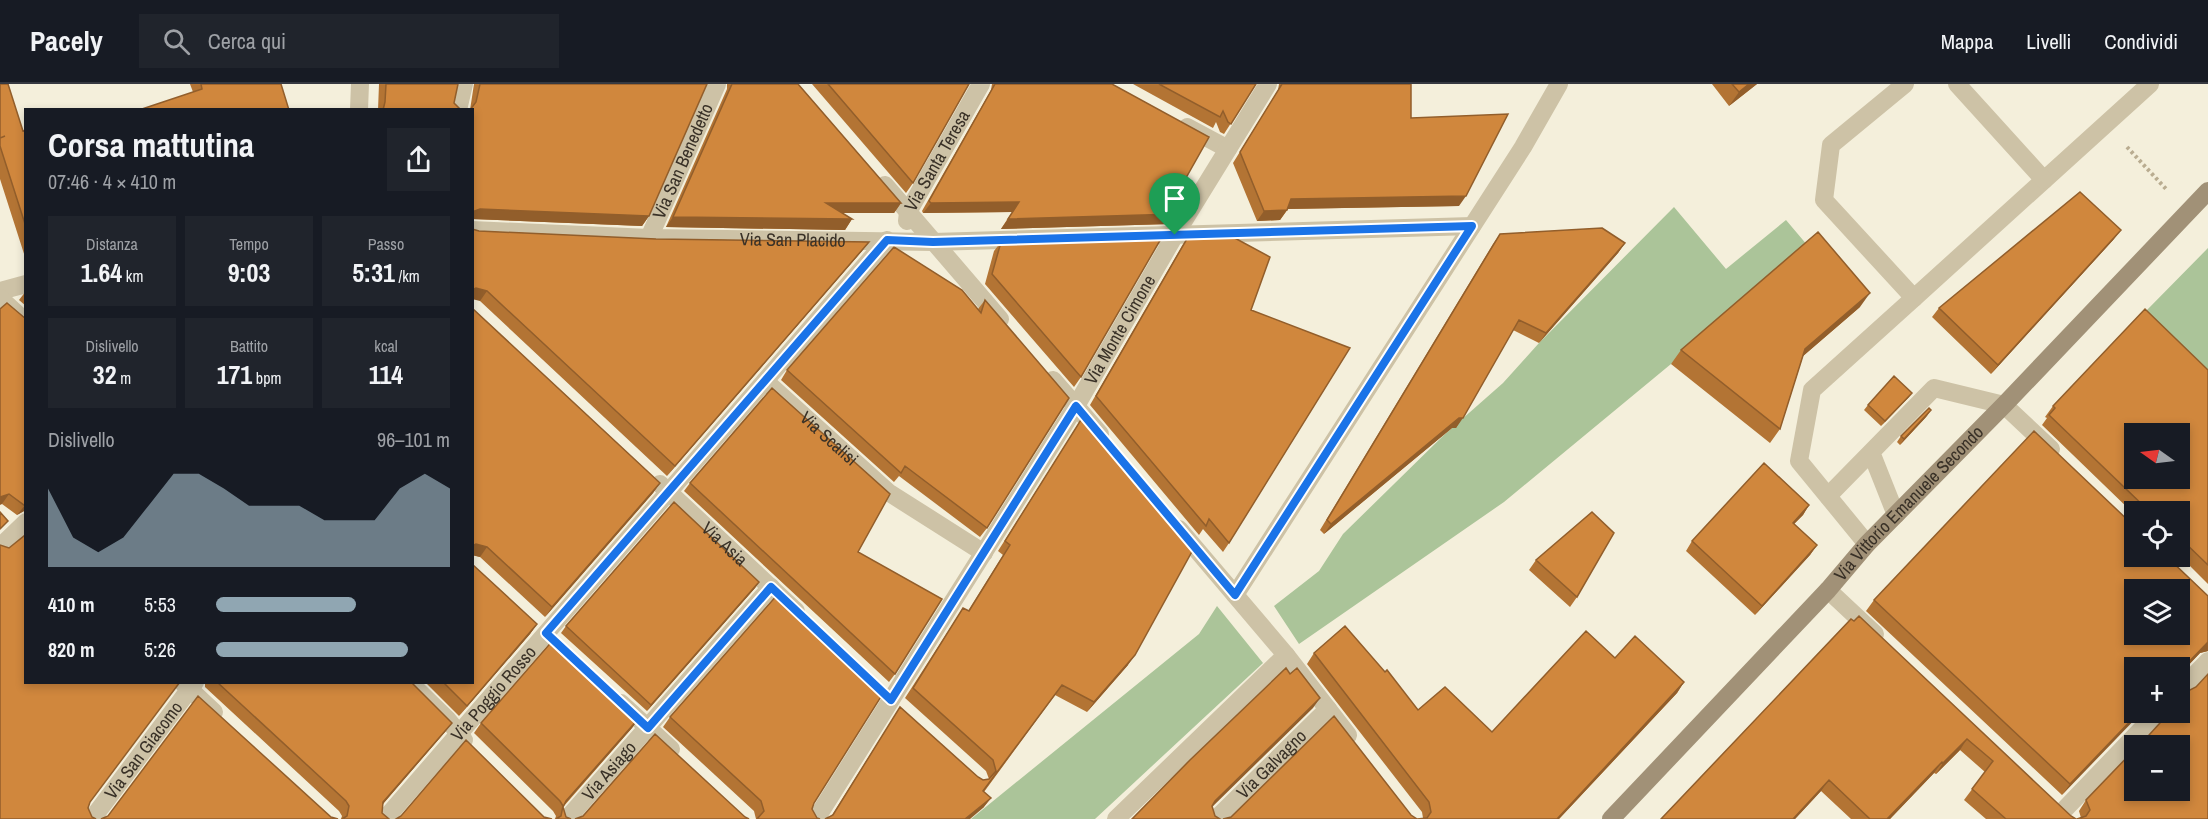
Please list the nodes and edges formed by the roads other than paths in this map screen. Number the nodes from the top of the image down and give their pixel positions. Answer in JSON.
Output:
{"nodes":[{"id":1,"x":360,"y":84,"type":"edge"},
{"id":2,"x":464,"y":84,"type":"edge"},
{"id":3,"x":717,"y":84,"type":"edge"},
{"id":4,"x":981,"y":84,"type":"edge"},
{"id":5,"x":1268,"y":84,"type":"edge"},
{"id":6,"x":1559,"y":84,"type":"edge"},
{"id":7,"x":1905,"y":84,"type":"edge"},
{"id":8,"x":1958,"y":84,"type":"edge"},
{"id":9,"x":2150,"y":84,"type":"edge"},
{"id":10,"x":359,"y":108,"type":"edge"},
{"id":11,"x":458,"y":108,"type":"edge"},
{"id":12,"x":1169,"y":117,"type":"edge"},
{"id":13,"x":1228,"y":149,"type":"junction"},
{"id":14,"x":871,"y":169,"type":"edge"},
{"id":15,"x":2044,"y":180,"type":"junction"},
{"id":16,"x":2208,"y":191,"type":"edge"},
{"id":17,"x":908,"y":212,"type":"junction"},
{"id":18,"x":1472,"y":226,"type":"junction"},
{"id":19,"x":474,"y":230,"type":"edge"},
{"id":20,"x":1175,"y":235,"type":"junction"},
{"id":21,"x":649,"y":238,"type":"junction"},
{"id":22,"x":887,"y":240,"type":"junction"},
{"id":23,"x":906,"y":241,"type":"junction"},
{"id":24,"x":933,"y":242,"type":"junction"},
{"id":25,"x":24,"y":285,"type":"edge"},
{"id":26,"x":0,"y":291,"type":"edge"},
{"id":27,"x":0,"y":298,"type":"edge"},
{"id":28,"x":1914,"y":298,"type":"junction"},
{"id":29,"x":24,"y":320,"type":"edge"},
{"id":30,"x":1008,"y":328,"type":"edge"},
{"id":31,"x":1039,"y":363,"type":"edge"},
{"id":32,"x":765,"y":381,"type":"junction"},
{"id":33,"x":2004,"y":405,"type":"junction"},
{"id":34,"x":1076,"y":406,"type":"junction"},
{"id":35,"x":1114,"y":451,"type":"edge"},
{"id":36,"x":1871,"y":452,"type":"junction"},
{"id":37,"x":2067,"y":465,"type":"edge"},
{"id":38,"x":643,"y":468,"type":"edge"},
{"id":39,"x":669,"y":492,"type":"junction"},
{"id":40,"x":1828,"y":496,"type":"junction"},
{"id":41,"x":1167,"y":514,"type":"edge"},
{"id":42,"x":0,"y":515,"type":"edge"},
{"id":43,"x":1896,"y":515,"type":"junction"},
{"id":44,"x":23,"y":531,"type":"edge"},
{"id":45,"x":1867,"y":544,"type":"junction"},
{"id":46,"x":0,"y":547,"type":"edge"},
{"id":47,"x":984,"y":553,"type":"junction"},
{"id":48,"x":771,"y":587,"type":"junction"},
{"id":49,"x":1828,"y":590,"type":"junction"},
{"id":50,"x":1235,"y":595,"type":"junction"},
{"id":51,"x":530,"y":618,"type":"edge"},
{"id":52,"x":805,"y":620,"type":"edge"},
{"id":53,"x":550,"y":637,"type":"junction"},
{"id":54,"x":1889,"y":647,"type":"edge"},
{"id":55,"x":1286,"y":655,"type":"junction"},
{"id":56,"x":2208,"y":661,"type":"edge"},
{"id":57,"x":2190,"y":680,"type":"edge"},
{"id":58,"x":411,"y":684,"type":"edge"},
{"id":59,"x":874,"y":684,"type":"edge"},
{"id":60,"x":189,"y":685,"type":"edge"},
{"id":61,"x":607,"y":689,"type":"edge"},
{"id":62,"x":896,"y":704,"type":"junction"},
{"id":63,"x":1328,"y":709,"type":"junction"},
{"id":64,"x":2147,"y":723,"type":"edge"},
{"id":65,"x":231,"y":727,"type":"edge"},
{"id":66,"x":648,"y":728,"type":"junction"},
{"id":67,"x":459,"y":733,"type":"junction"},
{"id":68,"x":1356,"y":746,"type":"edge"},
{"id":69,"x":476,"y":753,"type":"edge"},
{"id":70,"x":680,"y":758,"type":"edge"},
{"id":71,"x":2062,"y":811,"type":"edge"},
{"id":72,"x":92,"y":819,"type":"edge"},
{"id":73,"x":385,"y":819,"type":"edge"},
{"id":74,"x":567,"y":819,"type":"edge"},
{"id":75,"x":816,"y":819,"type":"edge"},
{"id":76,"x":1116,"y":819,"type":"edge"},
{"id":77,"x":1216,"y":819,"type":"edge"},
{"id":78,"x":1611,"y":819,"type":"edge"}],
"edges":[{"from":1,"to":10,"type":"street"},
{"from":2,"to":11,"type":"street"},
{"from":3,"to":21,"type":"street","name":"Via San Benedetto"},
{"from":4,"to":17,"type":"street","name":"Via Santa Teresa"},
{"from":5,"to":13,"type":"street","name":"Via Monte Cimone"},
{"from":6,"to":18,"type":"street"},
{"from":7,"to":28,"type":"street"},
{"from":8,"to":15,"type":"street"},
{"from":9,"to":15,"type":"street"},
{"from":12,"to":13,"type":"street"},
{"from":13,"to":20,"type":"street","name":"Via Monte Cimone"},
{"from":14,"to":17,"type":"street"},
{"from":15,"to":28,"type":"street"},
{"from":16,"to":33,"type":"street","name":"Via Vittorio Emanuele Secondo"},
{"from":17,"to":23,"type":"street","name":"Via Santa Teresa"},
{"from":17,"to":24,"type":"street"},
{"from":18,"to":20,"type":"street","name":"Via San Placido"},
{"from":18,"to":50,"type":"street"},
{"from":19,"to":21,"type":"street","name":"Via San Placido"},
{"from":20,"to":24,"type":"street","name":"Via San Placido"},
{"from":20,"to":34,"type":"street","name":"Via Monte Cimone"},
{"from":21,"to":22,"type":"street","name":"Via San Placido"},
{"from":22,"to":23,"type":"street","name":"Via San Placido"},
{"from":22,"to":32,"type":"street","name":"Via Poggio Rosso"},
{"from":23,"to":24,"type":"street","name":"Via San Placido"},
{"from":24,"to":30,"type":"street"},
{"from":25,"to":26,"type":"street"},
{"from":27,"to":29,"type":"street"},
{"from":28,"to":40,"type":"street"},
{"from":31,"to":34,"type":"street"},
{"from":32,"to":39,"type":"street","name":"Via Poggio Rosso"},
{"from":32,"to":47,"type":"street","name":"Via Scalisi"},
{"from":33,"to":36,"type":"street"},
{"from":33,"to":37,"type":"street"},
{"from":33,"to":43,"type":"street","name":"Via Vittorio Emanuele Secondo"},
{"from":34,"to":35,"type":"street"},
{"from":34,"to":47,"type":"street","name":"Via Monte Cimone"},
{"from":36,"to":40,"type":"street"},
{"from":36,"to":43,"type":"street"},
{"from":38,"to":39,"type":"street","name":"Via Asia"},
{"from":39,"to":48,"type":"street","name":"Via Asia"},
{"from":39,"to":53,"type":"street","name":"Via Poggio Rosso"},
{"from":40,"to":45,"type":"street"},
{"from":41,"to":50,"type":"street"},
{"from":42,"to":44,"type":"street"},
{"from":43,"to":45,"type":"street","name":"Via Vittorio Emanuele Secondo"},
{"from":44,"to":46,"type":"street"},
{"from":45,"to":49,"type":"street","name":"Via Vittorio Emanuele Secondo"},
{"from":47,"to":62,"type":"street","name":"Via Monte Cimone"},
{"from":48,"to":52,"type":"street","name":"Via Asia"},
{"from":48,"to":66,"type":"street","name":"Via Asiago"},
{"from":49,"to":54,"type":"street"},
{"from":49,"to":78,"type":"street","name":"Via Vittorio Emanuele Secondo"},
{"from":50,"to":55,"type":"street"},
{"from":51,"to":53,"type":"street"},
{"from":53,"to":67,"type":"street","name":"Via Poggio Rosso"},
{"from":55,"to":63,"type":"street"},
{"from":55,"to":76,"type":"street"},
{"from":56,"to":57,"type":"street"},
{"from":58,"to":67,"type":"street"},
{"from":59,"to":62,"type":"street"},
{"from":60,"to":65,"type":"street"},
{"from":60,"to":72,"type":"street","name":"Via San Giacomo"},
{"from":61,"to":66,"type":"street"},
{"from":62,"to":75,"type":"street","name":"Via Monte Cimone"},
{"from":63,"to":68,"type":"street"},
{"from":63,"to":77,"type":"street","name":"Via Galvagno"},
{"from":64,"to":71,"type":"street"},
{"from":66,"to":70,"type":"street"},
{"from":66,"to":74,"type":"street","name":"Via Asiago"},
{"from":67,"to":69,"type":"street"},
{"from":67,"to":73,"type":"street","name":"Via Poggio Rosso"}]}
